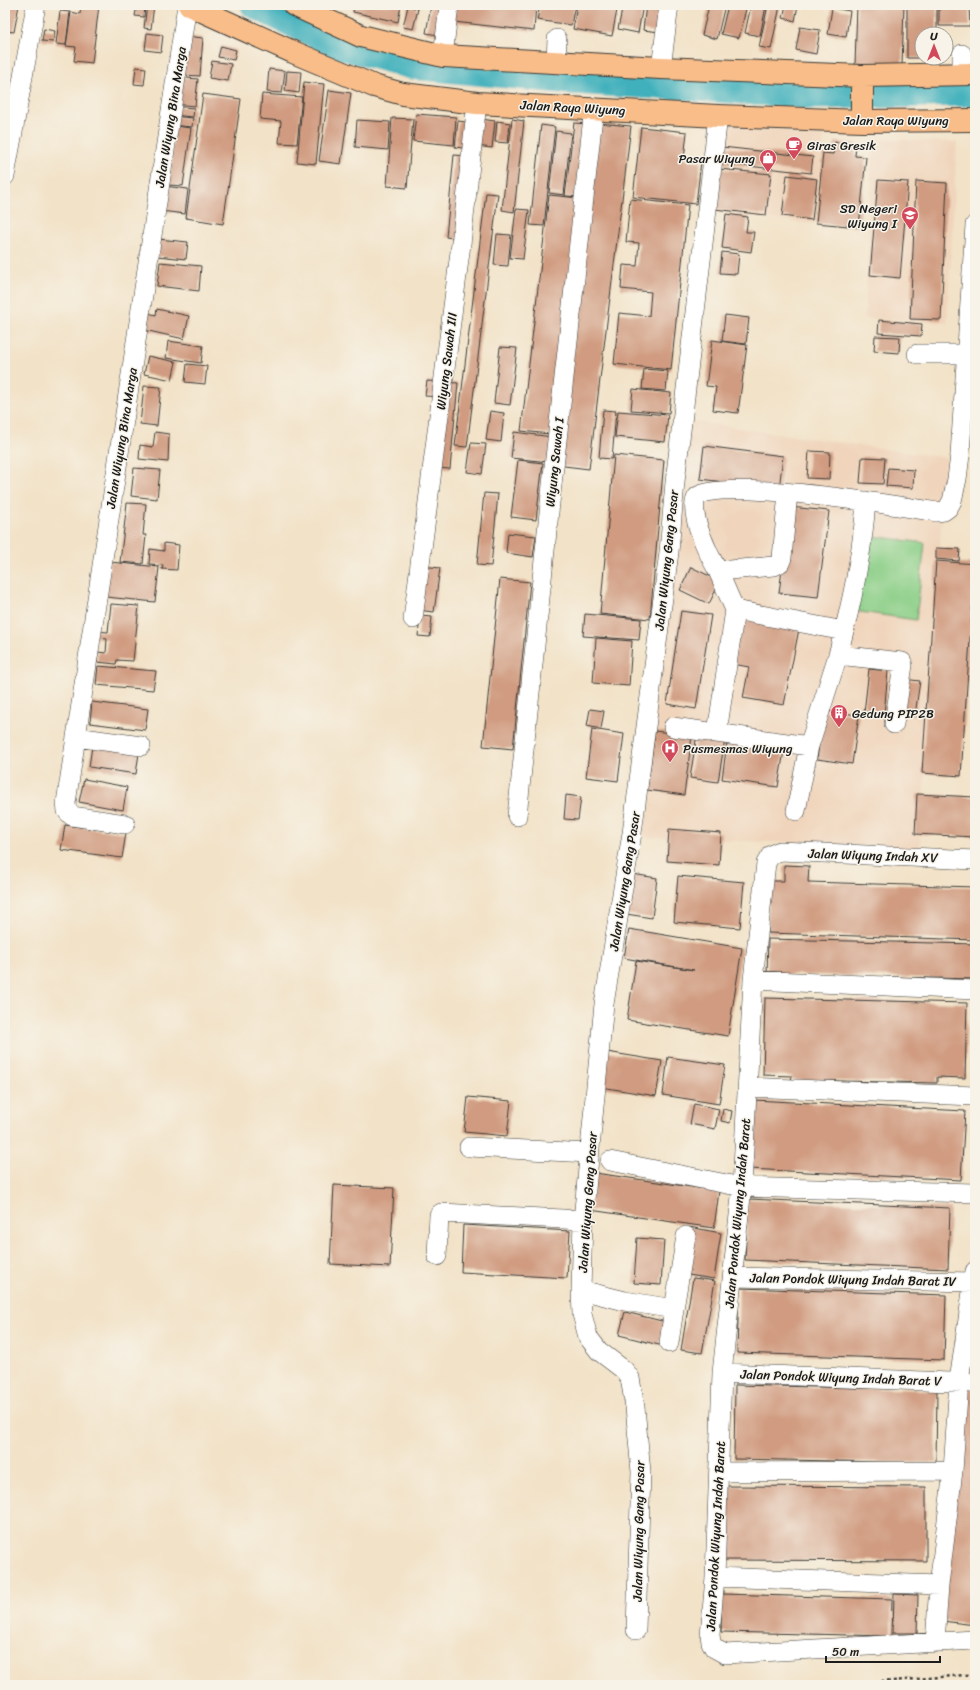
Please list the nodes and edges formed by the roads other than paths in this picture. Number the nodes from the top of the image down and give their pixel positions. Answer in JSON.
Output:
{"nodes":[{"id":1,"x":36,"y":5,"type":"edge"},
{"id":2,"x":188,"y":5,"type":"edge"},
{"id":3,"x":294,"y":5,"type":"edge"},
{"id":4,"x":449,"y":5,"type":"edge"},
{"id":5,"x":669,"y":5,"type":"edge"},
{"id":6,"x":557,"y":39,"type":"dead end"},
{"id":7,"x":443,"y":56,"type":"junction"},
{"id":8,"x":556,"y":62,"type":"junction"},
{"id":9,"x":966,"y":67,"type":"edge"},
{"id":10,"x":661,"y":68,"type":"junction"},
{"id":11,"x":862,"y":83,"type":"junction"},
{"id":12,"x":477,"y":103,"type":"junction"},
{"id":13,"x":594,"y":108,"type":"junction"},
{"id":14,"x":718,"y":116,"type":"junction"},
{"id":15,"x":862,"y":116,"type":"junction"},
{"id":16,"x":975,"y":120,"type":"edge"},
{"id":17,"x":5,"y":176,"type":"edge"},
{"id":18,"x":975,"y":225,"type":"edge"},
{"id":19,"x":917,"y":354,"type":"dead end"},
{"id":20,"x":966,"y":354,"type":"junction"},
{"id":21,"x":788,"y":492,"type":"junction"},
{"id":22,"x":866,"y":501,"type":"junction"},
{"id":23,"x":673,"y":503,"type":"junction"},
{"id":24,"x":694,"y":506,"type":"junction"},
{"id":25,"x":718,"y":571,"type":"junction"},
{"id":26,"x":735,"y":610,"type":"junction"},
{"id":27,"x":413,"y":619,"type":"dead end"},
{"id":28,"x":844,"y":631,"type":"junction"},
{"id":29,"x":838,"y":655,"type":"junction"},
{"id":30,"x":894,"y":724,"type":"dead end"},
{"id":31,"x":673,"y":727,"type":"dead end"},
{"id":32,"x":716,"y":733,"type":"junction"},
{"id":33,"x":76,"y":737,"type":"junction"},
{"id":34,"x":141,"y":746,"type":"dead end"},
{"id":35,"x":809,"y":746,"type":"junction"},
{"id":36,"x":796,"y":811,"type":"dead end"},
{"id":37,"x":517,"y":816,"type":"dead end"},
{"id":38,"x":125,"y":824,"type":"dead end"},
{"id":39,"x":771,"y":855,"type":"joint"},
{"id":40,"x":975,"y":860,"type":"edge"},
{"id":41,"x":753,"y":980,"type":"junction"},
{"id":42,"x":975,"y":990,"type":"edge"},
{"id":43,"x":747,"y":1087,"type":"junction"},
{"id":44,"x":975,"y":1096,"type":"edge"},
{"id":45,"x":469,"y":1147,"type":"dead end"},
{"id":46,"x":590,"y":1153,"type":"junction"},
{"id":47,"x":610,"y":1162,"type":"dead end"},
{"id":48,"x":742,"y":1187,"type":"junction"},
{"id":49,"x":975,"y":1193,"type":"edge"},
{"id":50,"x":583,"y":1220,"type":"junction"},
{"id":51,"x":686,"y":1236,"type":"dead end"},
{"id":52,"x":437,"y":1256,"type":"dead end"},
{"id":53,"x":975,"y":1276,"type":"edge"},
{"id":54,"x":733,"y":1277,"type":"junction"},
{"id":55,"x":581,"y":1290,"type":"junction"},
{"id":56,"x":674,"y":1309,"type":"junction"},
{"id":57,"x":669,"y":1343,"type":"dead end"},
{"id":58,"x":722,"y":1373,"type":"junction"},
{"id":59,"x":967,"y":1382,"type":"edge"},
{"id":60,"x":953,"y":1471,"type":"junction"},
{"id":61,"x":719,"y":1472,"type":"junction"},
{"id":62,"x":714,"y":1577,"type":"junction"},
{"id":63,"x":939,"y":1585,"type":"junction"},
{"id":64,"x":636,"y":1630,"type":"dead end"},
{"id":65,"x":975,"y":1640,"type":"edge"},
{"id":66,"x":935,"y":1643,"type":"junction"}],
"edges":[{"from":1,"to":17,"type":"street"},
{"from":2,"to":12,"type":"main road","name":"Jalan Raya Wiyung"},
{"from":2,"to":33,"type":"street","name":"Jalan Wiyung Bina Marga"},
{"from":3,"to":7,"type":"main road"},
{"from":4,"to":7,"type":"street"},
{"from":5,"to":10,"type":"street"},
{"from":6,"to":8,"type":"street"},
{"from":7,"to":8,"type":"main road"},
{"from":8,"to":10,"type":"main road"},
{"from":9,"to":11,"type":"main road"},
{"from":10,"to":11,"type":"main road"},
{"from":11,"to":15,"type":"main road"},
{"from":12,"to":13,"type":"main road","name":"Jalan Raya Wiyung"},
{"from":12,"to":27,"type":"street","name":"Wiyung Sawah III"},
{"from":13,"to":14,"type":"main road","name":"Jalan Raya Wiyung"},
{"from":13,"to":37,"type":"street","name":"Wiyung Sawah I"},
{"from":14,"to":15,"type":"main road","name":"Jalan Raya Wiyung"},
{"from":14,"to":23,"type":"street","name":"Jalan Wiyung Gang Pasar"},
{"from":15,"to":16,"type":"main road","name":"Jalan Raya Wiyung"},
{"from":18,"to":20,"type":"street"},
{"from":19,"to":20,"type":"street"},
{"from":20,"to":22,"type":"street"},
{"from":21,"to":22,"type":"street"},
{"from":21,"to":24,"type":"street"},
{"from":21,"to":25,"type":"street"},
{"from":22,"to":28,"type":"street"},
{"from":23,"to":24,"type":"street"},
{"from":23,"to":46,"type":"street","name":"Jalan Wiyung Gang Pasar"},
{"from":24,"to":25,"type":"street"},
{"from":25,"to":26,"type":"street"},
{"from":26,"to":28,"type":"street"},
{"from":26,"to":32,"type":"street"},
{"from":28,"to":29,"type":"street"},
{"from":29,"to":30,"type":"street"},
{"from":29,"to":35,"type":"street"},
{"from":31,"to":32,"type":"street"},
{"from":32,"to":35,"type":"street"},
{"from":33,"to":34,"type":"street"},
{"from":33,"to":38,"type":"street","name":"Jalan Wiyung Bina Marga"},
{"from":35,"to":36,"type":"street"},
{"from":39,"to":40,"type":"street","name":"Jalan Wiyung Indah XV"},
{"from":39,"to":41,"type":"street","name":"Jalan Pondok Wiyung Indah Barat"},
{"from":41,"to":42,"type":"street"},
{"from":41,"to":43,"type":"street","name":"Jalan Pondok Wiyung Indah Barat"},
{"from":43,"to":44,"type":"street"},
{"from":43,"to":48,"type":"street","name":"Jalan Pondok Wiyung Indah Barat"},
{"from":45,"to":46,"type":"street"},
{"from":46,"to":50,"type":"street","name":"Jalan Wiyung Gang Pasar"},
{"from":47,"to":48,"type":"street"},
{"from":48,"to":49,"type":"street"},
{"from":48,"to":54,"type":"street","name":"Jalan Pondok Wiyung Indah Barat"},
{"from":50,"to":52,"type":"street"},
{"from":50,"to":55,"type":"street","name":"Jalan Wiyung Gang Pasar"},
{"from":51,"to":56,"type":"street"},
{"from":53,"to":54,"type":"street","name":"Jalan Pondok Wiyung Indah Barat IV"},
{"from":53,"to":59,"type":"street"},
{"from":54,"to":58,"type":"street","name":"Jalan Pondok Wiyung Indah Barat"},
{"from":55,"to":56,"type":"street"},
{"from":55,"to":64,"type":"street","name":"Jalan Wiyung Gang Pasar"},
{"from":56,"to":57,"type":"street"},
{"from":58,"to":59,"type":"street","name":"Jalan Pondok Wiyung Indah Barat V"},
{"from":58,"to":61,"type":"street","name":"Jalan Pondok Wiyung Indah Barat"},
{"from":59,"to":60,"type":"street"},
{"from":60,"to":61,"type":"street"},
{"from":60,"to":63,"type":"street"},
{"from":61,"to":62,"type":"street","name":"Jalan Pondok Wiyung Indah Barat"},
{"from":62,"to":63,"type":"street"},
{"from":62,"to":66,"type":"street","name":"Jalan Pondok Wiyung Indah Barat"},
{"from":63,"to":66,"type":"street"},
{"from":65,"to":66,"type":"street"}]}
